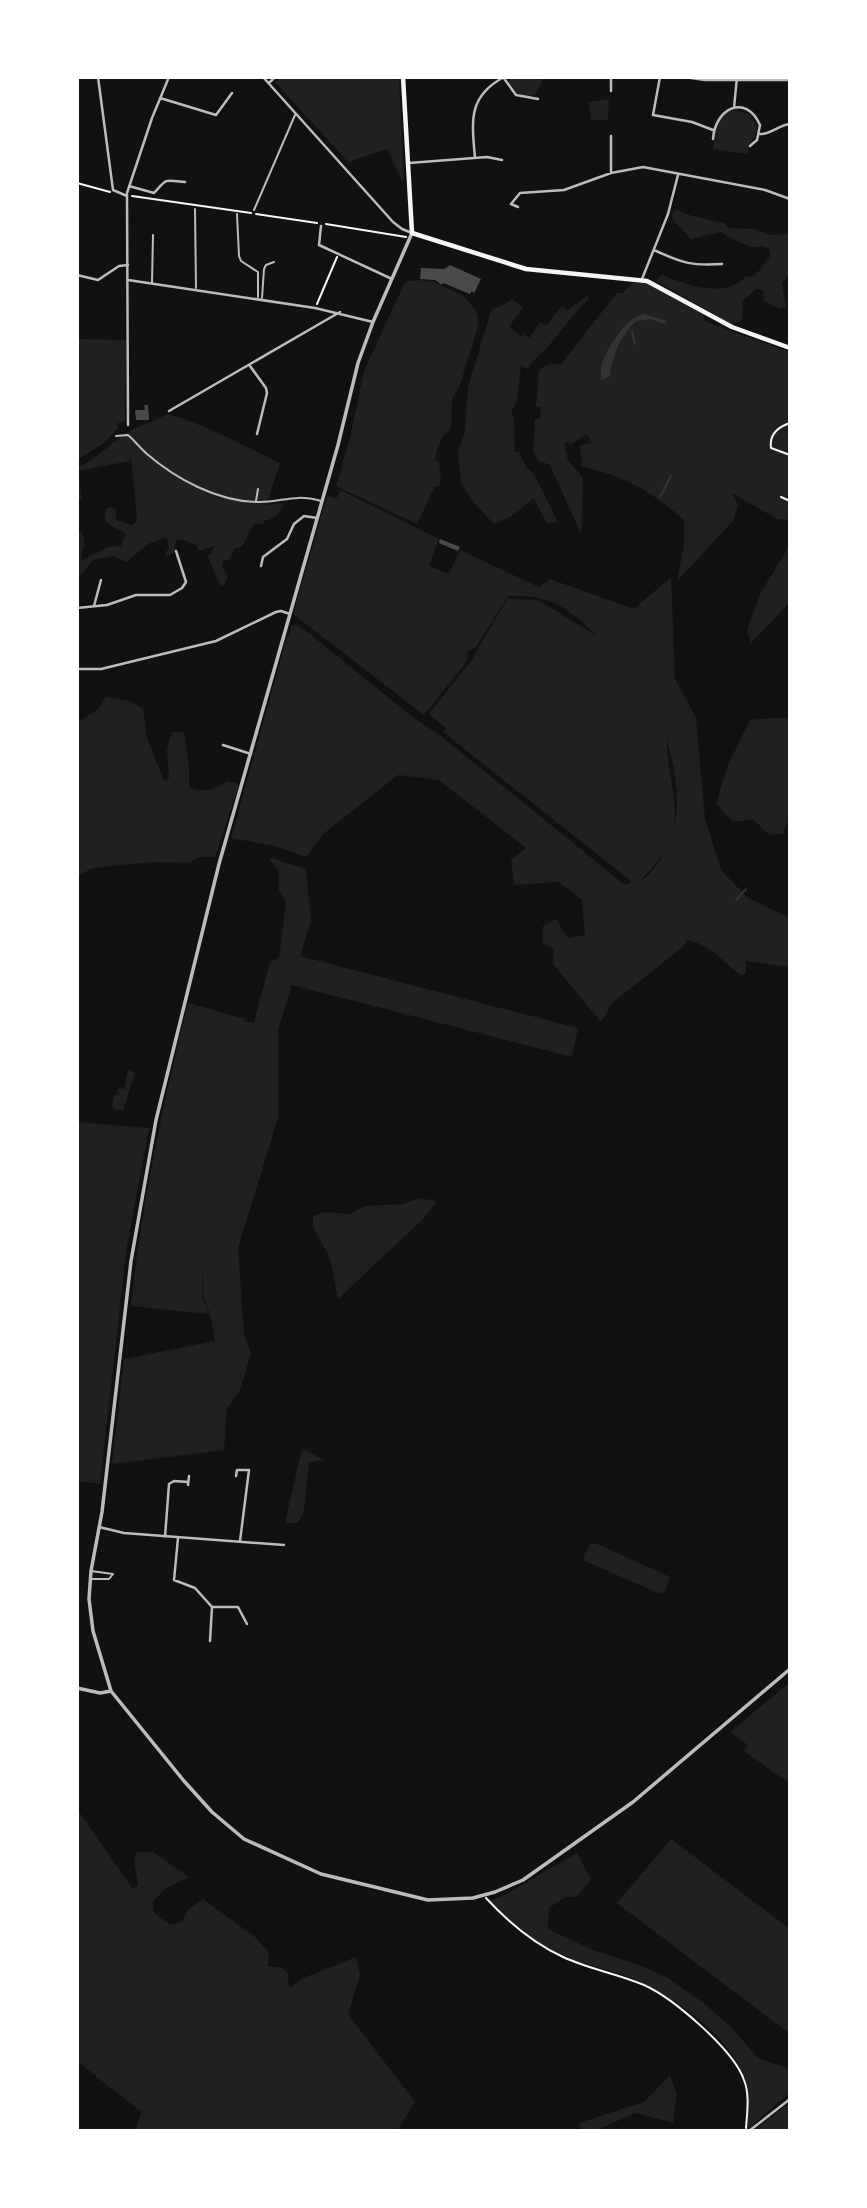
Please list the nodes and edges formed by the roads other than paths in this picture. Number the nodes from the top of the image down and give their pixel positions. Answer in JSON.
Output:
{"nodes":[{"id":1,"x":98,"y":77,"type":"edge"},
{"id":2,"x":169,"y":77,"type":"edge"},
{"id":3,"x":263,"y":77,"type":"edge"},
{"id":4,"x":275,"y":77,"type":"edge"},
{"id":5,"x":403,"y":77,"type":"edge"},
{"id":6,"x":503,"y":77,"type":"edge"},
{"id":7,"x":611,"y":77,"type":"edge"},
{"id":8,"x":660,"y":77,"type":"edge"},
{"id":9,"x":684,"y":77,"type":"edge"},
{"id":10,"x":705,"y":78,"type":"edge"},
{"id":11,"x":737,"y":79,"type":"edge"},
{"id":12,"x":770,"y":79,"type":"edge"},
{"id":13,"x":790,"y":80,"type":"edge"},
{"id":14,"x":269,"y":83,"type":"junction"},
{"id":15,"x":611,"y":92,"type":"dead end"},
{"id":16,"x":232,"y":93,"type":"dead end"},
{"id":17,"x":160,"y":98,"type":"junction"},
{"id":18,"x":538,"y":100,"type":"dead end"},
{"id":19,"x":734,"y":107,"type":"junction"},
{"id":20,"x":296,"y":114,"type":"junction"},
{"id":21,"x":790,"y":124,"type":"edge"},
{"id":22,"x":713,"y":130,"type":"junction"},
{"id":23,"x":759,"y":134,"type":"junction"},
{"id":24,"x":611,"y":136,"type":"dead end"},
{"id":25,"x":713,"y":139,"type":"dead end"},
{"id":26,"x":750,"y":146,"type":"dead end"},
{"id":27,"x":611,"y":147,"type":"junction"},
{"id":28,"x":618,"y":147,"type":"dead end"},
{"id":29,"x":475,"y":158,"type":"junction"},
{"id":30,"x":502,"y":160,"type":"dead end"},
{"id":31,"x":409,"y":163,"type":"junction"},
{"id":32,"x":611,"y":173,"type":"junction"},
{"id":33,"x":678,"y":175,"type":"junction"},
{"id":34,"x":185,"y":182,"type":"dead end"},
{"id":35,"x":129,"y":186,"type":"junction"},
{"id":36,"x":127,"y":196,"type":"junction"},
{"id":37,"x":790,"y":199,"type":"edge"},
{"id":38,"x":518,"y":207,"type":"dead end"},
{"id":39,"x":195,"y":209,"type":"dead end"},
{"id":40,"x":254,"y":210,"type":"dead end"},
{"id":41,"x":237,"y":214,"type":"dead end"},
{"id":42,"x":321,"y":226,"type":"dead end"},
{"id":43,"x":153,"y":235,"type":"dead end"},
{"id":44,"x":411,"y":235,"type":"junction"},
{"id":45,"x":654,"y":250,"type":"junction"},
{"id":46,"x":715,"y":258,"type":"dead end"},
{"id":47,"x":274,"y":262,"type":"dead end"},
{"id":48,"x":722,"y":264,"type":"dead end"},
{"id":49,"x":128,"y":265,"type":"junction"},
{"id":50,"x":714,"y":265,"type":"junction"},
{"id":51,"x":77,"y":275,"type":"edge"},
{"id":52,"x":392,"y":279,"type":"junction"},
{"id":53,"x":642,"y":279,"type":"junction"},
{"id":54,"x":128,"y":280,"type":"junction"},
{"id":55,"x":152,"y":284,"type":"junction"},
{"id":56,"x":196,"y":289,"type":"junction"},
{"id":57,"x":260,"y":299,"type":"junction"},
{"id":58,"x":340,"y":312,"type":"junction"},
{"id":59,"x":373,"y":322,"type":"junction"},
{"id":60,"x":790,"y":348,"type":"edge"},
{"id":61,"x":250,"y":366,"type":"junction"},
{"id":62,"x":169,"y":411,"type":"dead end"},
{"id":63,"x":128,"y":425,"type":"dead end"},
{"id":64,"x":257,"y":434,"type":"dead end"},
{"id":65,"x":116,"y":436,"type":"dead end"},
{"id":66,"x":258,"y":489,"type":"dead end"},
{"id":67,"x":321,"y":501,"type":"junction"},
{"id":68,"x":256,"y":502,"type":"junction"},
{"id":69,"x":317,"y":518,"type":"junction"},
{"id":70,"x":176,"y":551,"type":"dead end"},
{"id":71,"x":261,"y":566,"type":"dead end"},
{"id":72,"x":101,"y":580,"type":"dead end"},
{"id":73,"x":94,"y":606,"type":"junction"},
{"id":74,"x":77,"y":608,"type":"edge"},
{"id":75,"x":290,"y":614,"type":"junction"},
{"id":76,"x":77,"y":669,"type":"edge"},
{"id":77,"x":223,"y":745,"type":"dead end"},
{"id":78,"x":251,"y":754,"type":"junction"},
{"id":79,"x":189,"y":1476,"type":"dead end"},
{"id":80,"x":236,"y":1476,"type":"dead end"},
{"id":81,"x":99,"y":1527,"type":"junction"},
{"id":82,"x":165,"y":1537,"type":"junction"},
{"id":83,"x":178,"y":1538,"type":"junction"},
{"id":84,"x":240,"y":1541,"type":"junction"},
{"id":85,"x":284,"y":1545,"type":"dead end"},
{"id":86,"x":91,"y":1570,"type":"junction"},
{"id":87,"x":90,"y":1579,"type":"junction"},
{"id":88,"x":212,"y":1607,"type":"junction"},
{"id":89,"x":247,"y":1624,"type":"dead end"},
{"id":90,"x":210,"y":1641,"type":"dead end"},
{"id":91,"x":790,"y":1669,"type":"edge"},
{"id":92,"x":77,"y":1688,"type":"edge"},
{"id":93,"x":111,"y":1691,"type":"junction"},
{"id":94,"x":790,"y":2099,"type":"edge"},
{"id":95,"x":747,"y":2131,"type":"edge"}],
"edges":[{"from":1,"to":36,"type":"street"},
{"from":2,"to":17,"type":"street"},
{"from":3,"to":14,"type":"street"},
{"from":4,"to":14,"type":"street"},
{"from":5,"to":31,"type":"main road"},
{"from":6,"to":18,"type":"street"},
{"from":6,"to":29,"type":"street"},
{"from":7,"to":15,"type":"street"},
{"from":8,"to":22,"type":"street"},
{"from":9,"to":10,"type":"street"},
{"from":10,"to":11,"type":"street"},
{"from":11,"to":12,"type":"street"},
{"from":11,"to":19,"type":"street"},
{"from":12,"to":13,"type":"street"},
{"from":14,"to":20,"type":"street"},
{"from":16,"to":17,"type":"street"},
{"from":17,"to":35,"type":"street"},
{"from":19,"to":22,"type":"street"},
{"from":19,"to":23,"type":"street"},
{"from":20,"to":40,"type":"lane"},
{"from":20,"to":44,"type":"street"},
{"from":21,"to":23,"type":"street"},
{"from":22,"to":25,"type":"street"},
{"from":23,"to":26,"type":"street"},
{"from":24,"to":27,"type":"street"},
{"from":27,"to":28,"type":"street"},
{"from":27,"to":32,"type":"street"},
{"from":29,"to":30,"type":"street"},
{"from":29,"to":31,"type":"street"},
{"from":31,"to":44,"type":"main road"},
{"from":32,"to":33,"type":"street"},
{"from":32,"to":38,"type":"street"},
{"from":33,"to":37,"type":"street"},
{"from":33,"to":45,"type":"street"},
{"from":34,"to":35,"type":"street"},
{"from":35,"to":36,"type":"street"},
{"from":36,"to":49,"type":"street"},
{"from":39,"to":56,"type":"lane"},
{"from":41,"to":57,"type":"lane"},
{"from":42,"to":52,"type":"street"},
{"from":43,"to":55,"type":"lane"},
{"from":44,"to":52,"type":"street"},
{"from":44,"to":53,"type":"main road"},
{"from":45,"to":50,"type":"street"},
{"from":45,"to":53,"type":"street"},
{"from":46,"to":50,"type":"street"},
{"from":47,"to":57,"type":"lane"},
{"from":48,"to":50,"type":"street"},
{"from":49,"to":51,"type":"street"},
{"from":49,"to":54,"type":"street"},
{"from":52,"to":59,"type":"street"},
{"from":53,"to":60,"type":"main road"},
{"from":54,"to":55,"type":"street"},
{"from":54,"to":63,"type":"street"},
{"from":55,"to":56,"type":"street"},
{"from":56,"to":57,"type":"street"},
{"from":57,"to":58,"type":"street"},
{"from":58,"to":59,"type":"street"},
{"from":58,"to":61,"type":"street"},
{"from":59,"to":67,"type":"street"},
{"from":61,"to":62,"type":"street"},
{"from":61,"to":64,"type":"street"},
{"from":65,"to":68,"type":"lane"},
{"from":66,"to":68,"type":"lane"},
{"from":67,"to":68,"type":"lane"},
{"from":67,"to":69,"type":"street"},
{"from":69,"to":71,"type":"street"},
{"from":69,"to":75,"type":"street"},
{"from":70,"to":73,"type":"street"},
{"from":72,"to":73,"type":"street"},
{"from":73,"to":74,"type":"street"},
{"from":75,"to":76,"type":"street"},
{"from":75,"to":78,"type":"street"},
{"from":77,"to":78,"type":"street"},
{"from":78,"to":81,"type":"street"},
{"from":79,"to":82,"type":"street"},
{"from":80,"to":84,"type":"street"},
{"from":81,"to":82,"type":"street"},
{"from":81,"to":86,"type":"street"},
{"from":82,"to":83,"type":"street"},
{"from":83,"to":84,"type":"street"},
{"from":83,"to":88,"type":"street"},
{"from":84,"to":85,"type":"street"},
{"from":86,"to":87,"type":"street"},
{"from":86,"to":87,"type":"lane"},
{"from":87,"to":93,"type":"street"},
{"from":88,"to":89,"type":"street"},
{"from":88,"to":90,"type":"street"},
{"from":91,"to":93,"type":"street"},
{"from":92,"to":93,"type":"street"},
{"from":94,"to":95,"type":"street"}]}
